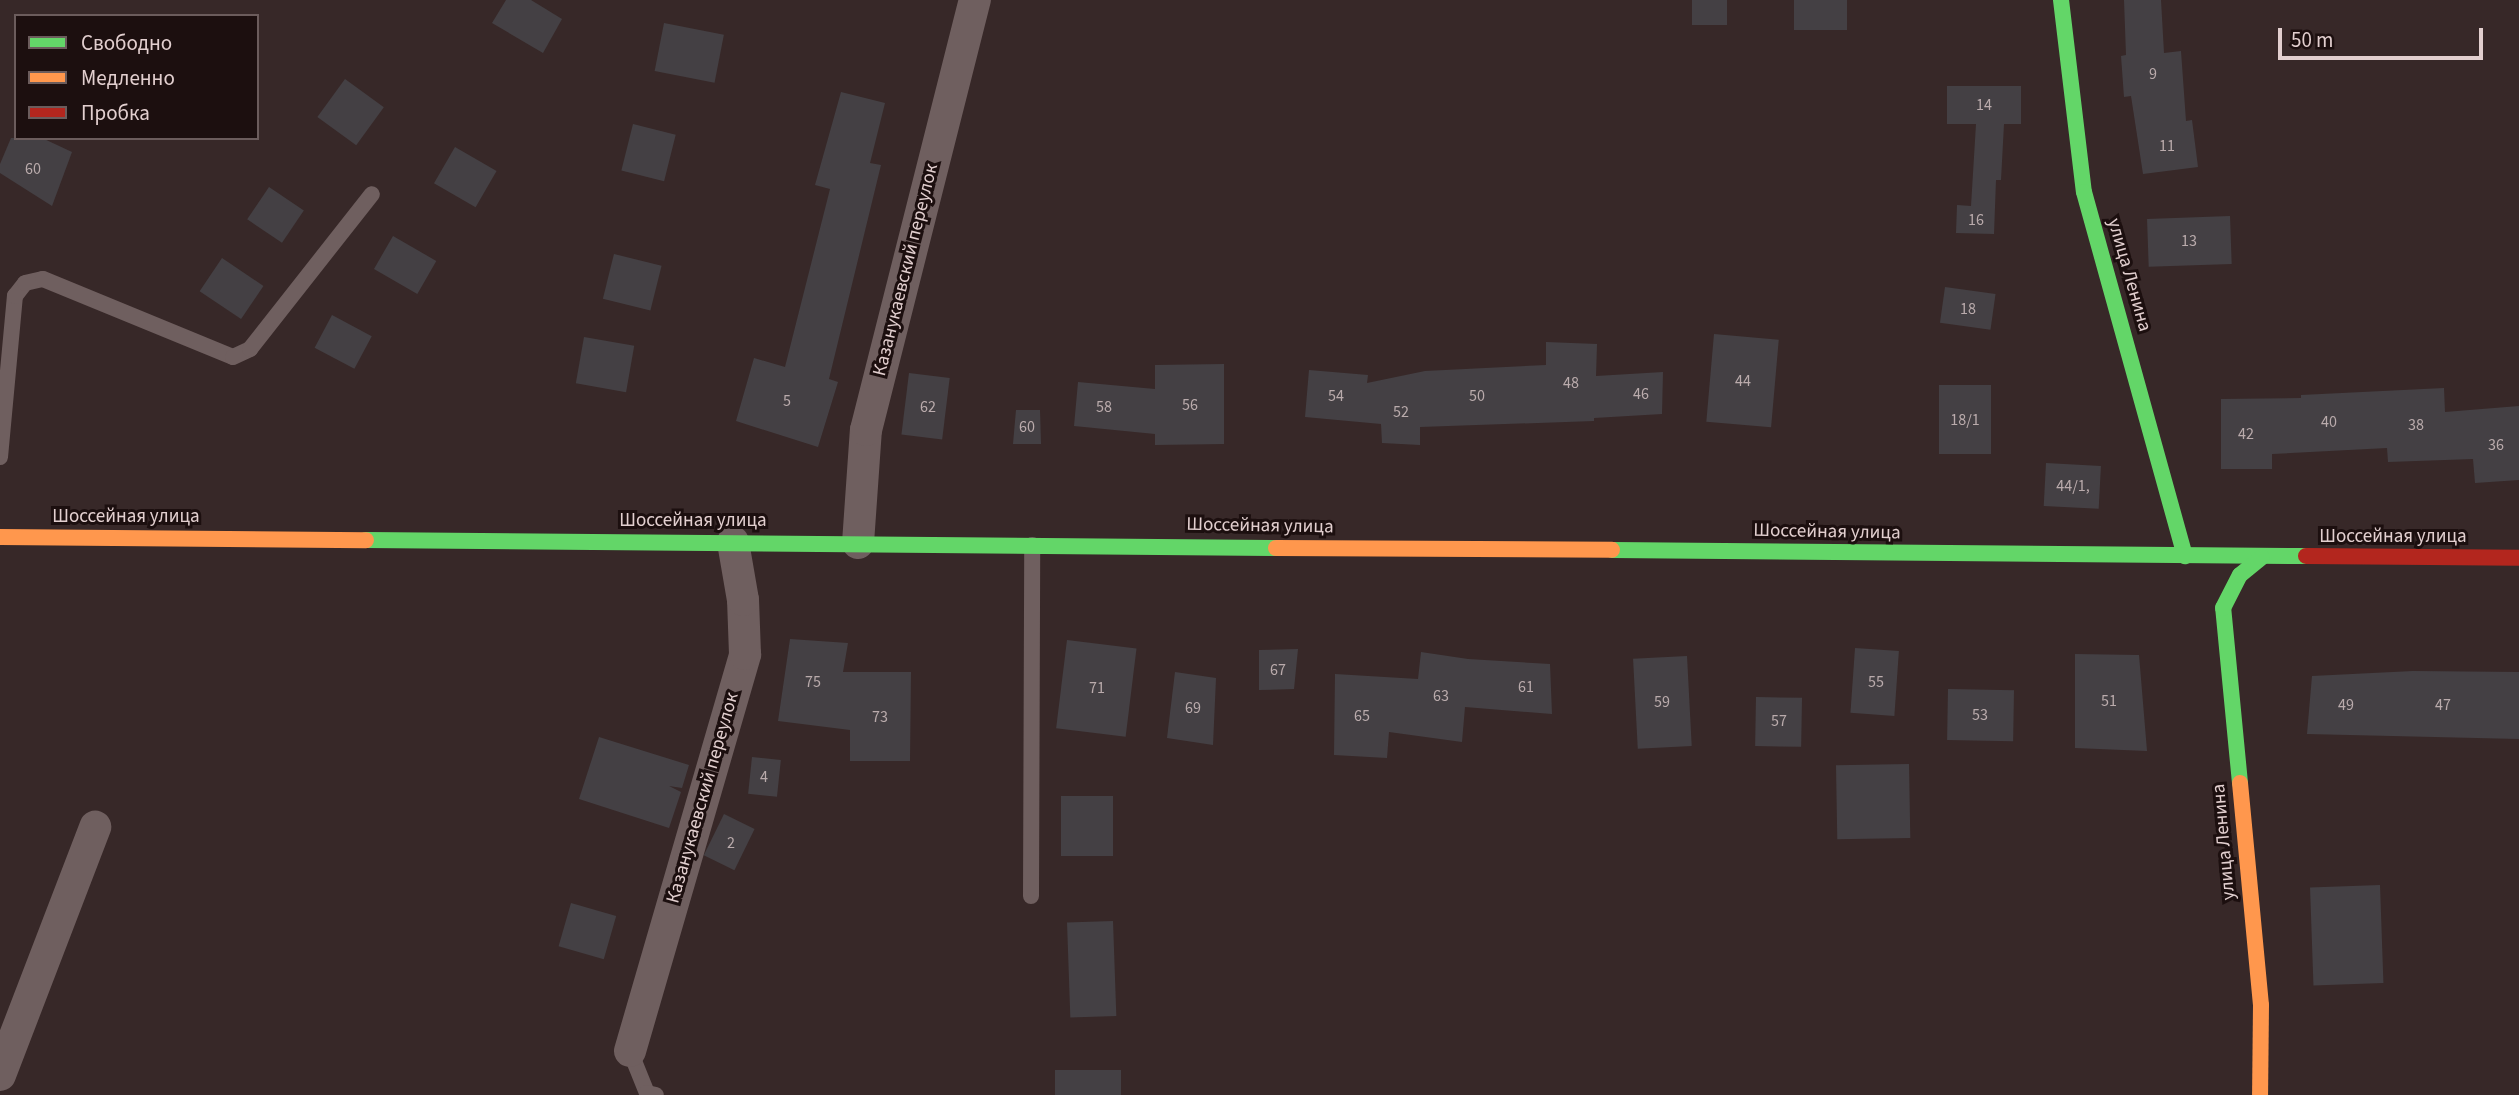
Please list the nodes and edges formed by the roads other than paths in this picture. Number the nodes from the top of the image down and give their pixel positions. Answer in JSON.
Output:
{"nodes":[{"id":1,"x":975,"y":0,"type":"edge"},
{"id":2,"x":2061,"y":0,"type":"edge"},
{"id":3,"x":372,"y":194,"type":"dead end"},
{"id":4,"x":0,"y":457,"type":"edge"},
{"id":5,"x":0,"y":537,"type":"edge"},
{"id":6,"x":733,"y":542,"type":"junction"},
{"id":7,"x":858,"y":543,"type":"junction"},
{"id":8,"x":1032,"y":545,"type":"junction"},
{"id":9,"x":2185,"y":556,"type":"junction"},
{"id":10,"x":2262,"y":557,"type":"junction"},
{"id":11,"x":2519,"y":558,"type":"edge"},
{"id":12,"x":95,"y":827,"type":"dead end"},
{"id":13,"x":1031,"y":897,"type":"dead end"},
{"id":14,"x":630,"y":1051,"type":"joint"},
{"id":15,"x":0,"y":1075,"type":"edge"},
{"id":16,"x":656,"y":1095,"type":"edge"},
{"id":17,"x":2260,"y":1095,"type":"edge"}],
"edges":[{"from":1,"to":7,"type":"street","name":"Казанукаевский переулок"},
{"from":2,"to":9,"type":"street","name":"улица Ленина"},
{"from":3,"to":4,"type":"lane"},
{"from":5,"to":6,"type":"street","name":"Шоссейная улица"},
{"from":6,"to":7,"type":"street","name":"Шоссейная улица"},
{"from":6,"to":14,"type":"street","name":"Казанукаевский переулок"},
{"from":7,"to":8,"type":"street","name":"Шоссейная улица"},
{"from":8,"to":9,"type":"street","name":"Шоссейная улица"},
{"from":8,"to":13,"type":"lane"},
{"from":9,"to":10,"type":"street","name":"Шоссейная улица"},
{"from":10,"to":11,"type":"street","name":"Шоссейная улица"},
{"from":10,"to":17,"type":"street","name":"улица Ленина"},
{"from":12,"to":15,"type":"street"},
{"from":14,"to":16,"type":"lane"}]}
